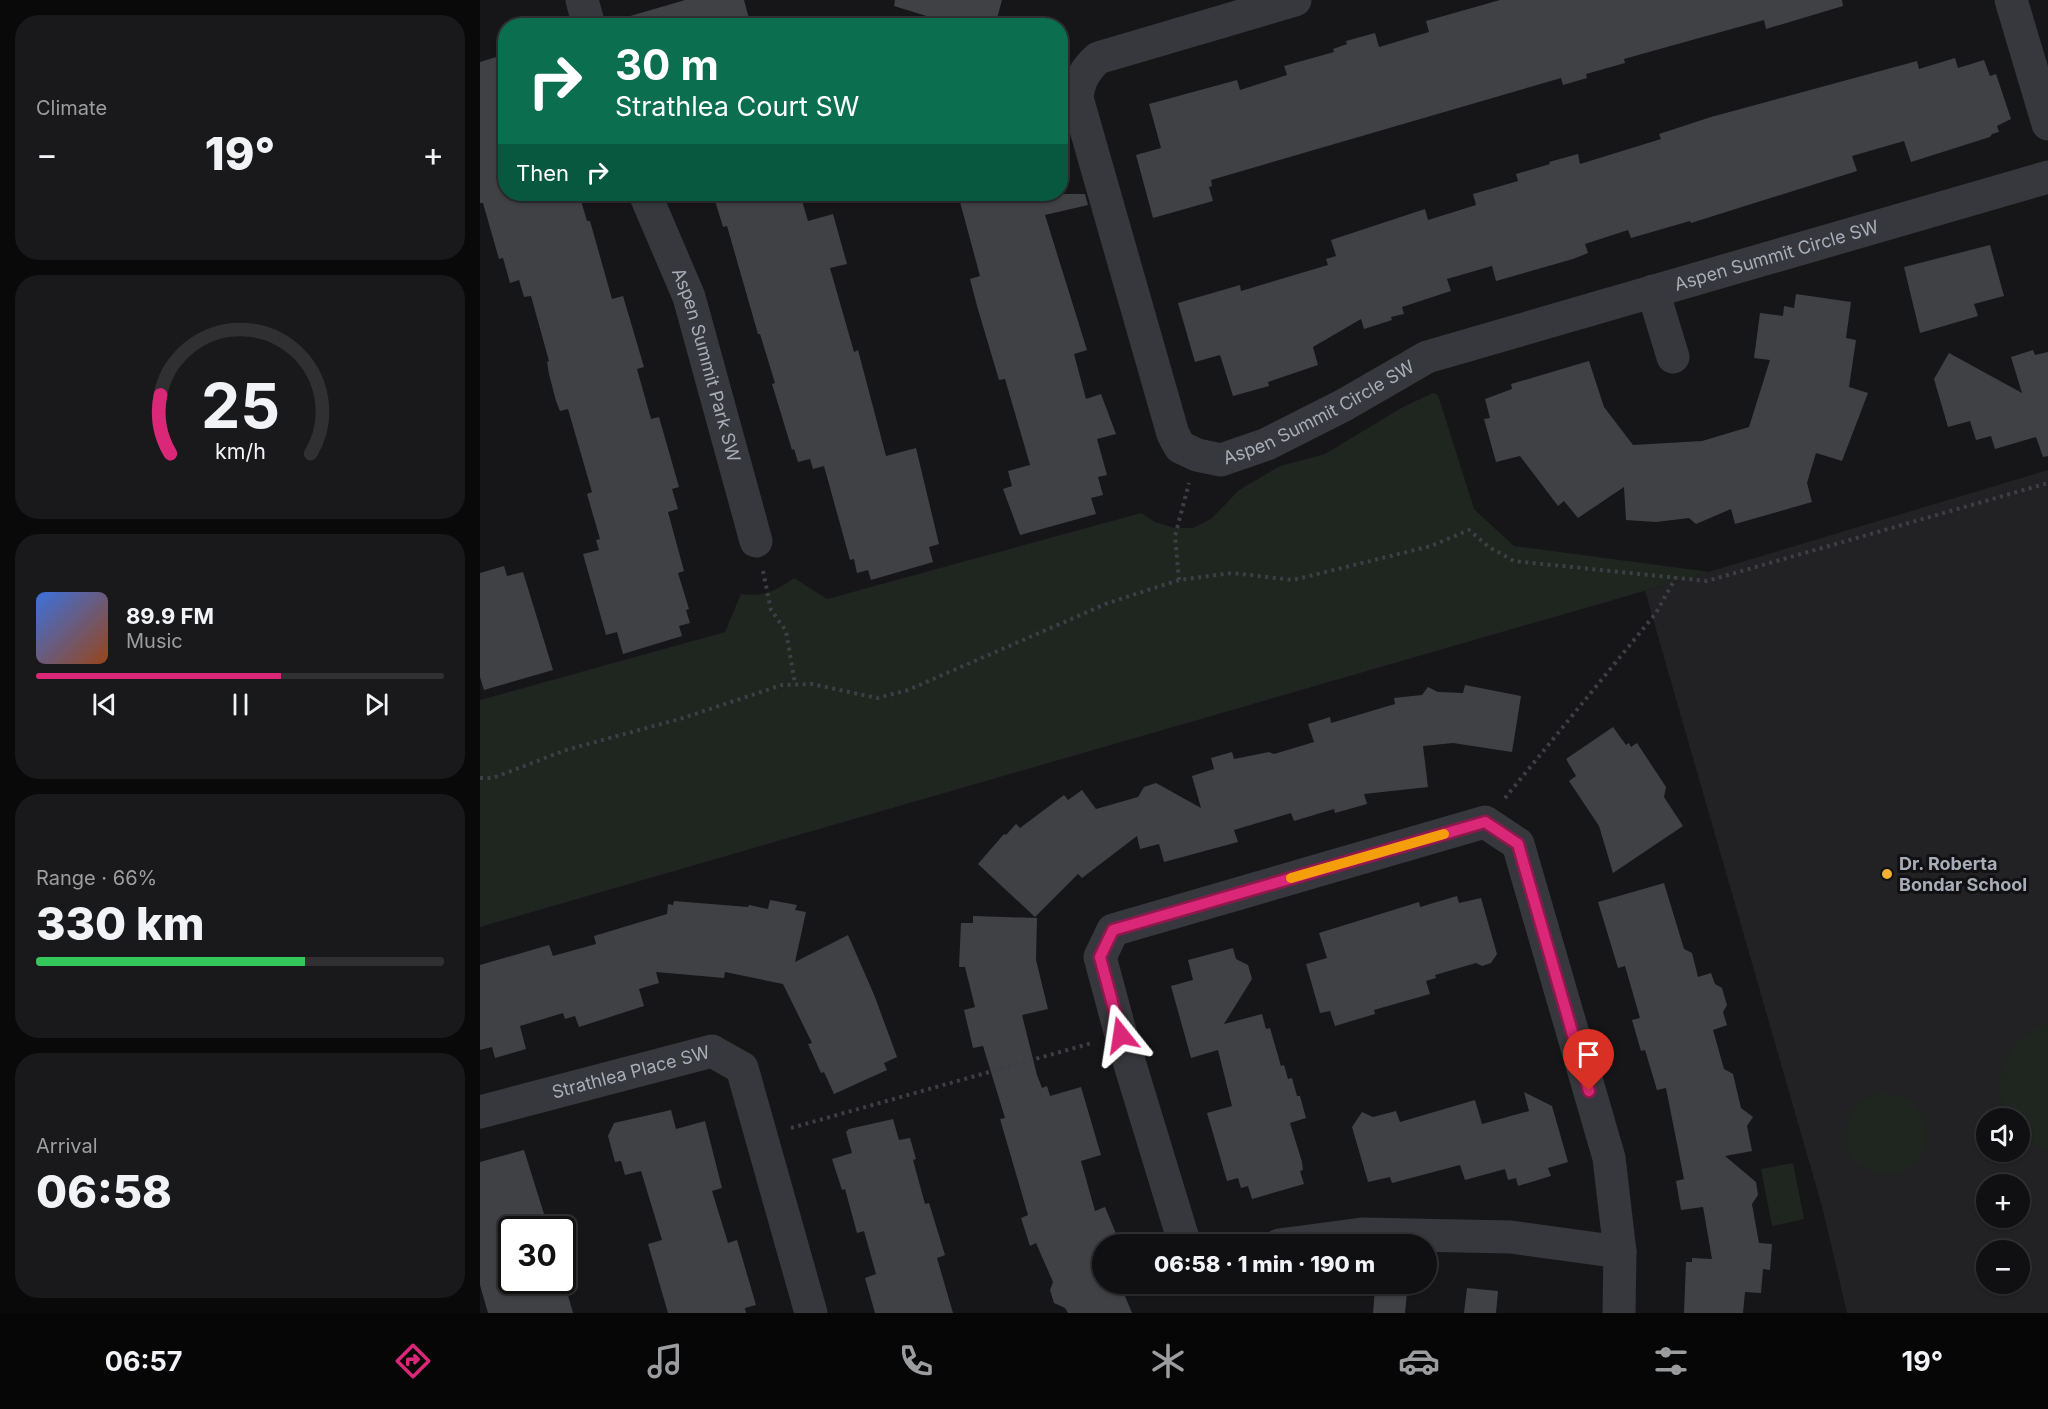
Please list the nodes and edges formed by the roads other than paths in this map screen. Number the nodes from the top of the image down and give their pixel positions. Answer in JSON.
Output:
{"nodes":[{"id":1,"x":582,"y":0,"type":"edge"},
{"id":2,"x":1295,"y":0,"type":"edge"},
{"id":3,"x":2011,"y":0,"type":"edge"},
{"id":4,"x":587,"y":18,"type":"edge"},
{"id":5,"x":2048,"y":124,"type":"edge"},
{"id":6,"x":2048,"y":177,"type":"edge"},
{"id":7,"x":648,"y":201,"type":"edge"},
{"id":8,"x":1653,"y":291,"type":"junction"},
{"id":9,"x":1673,"y":357,"type":"dead end"},
{"id":10,"x":756,"y":541,"type":"road end"},
{"id":11,"x":480,"y":1112,"type":"edge"},
{"id":12,"x":1182,"y":1234,"type":"edge"},
{"id":13,"x":1437,"y":1236,"type":"edge"},
{"id":14,"x":1620,"y":1252,"type":"junction"},
{"id":15,"x":811,"y":1313,"type":"edge"},
{"id":16,"x":1619,"y":1313,"type":"edge"}],
"edges":[{"from":1,"to":4,"type":"street"},
{"from":2,"to":8,"type":"street","name":"Aspen Summit Circle SW"},
{"from":3,"to":5,"type":"street"},
{"from":6,"to":8,"type":"street","name":"Aspen Summit Circle SW"},
{"from":7,"to":10,"type":"street","name":"Aspen Summit Park SW"},
{"from":8,"to":9,"type":"street"},
{"from":11,"to":15,"type":"street","name":"Strathlea Place SW"},
{"from":12,"to":14,"type":"street"},
{"from":13,"to":14,"type":"street"},
{"from":14,"to":16,"type":"street"}]}
